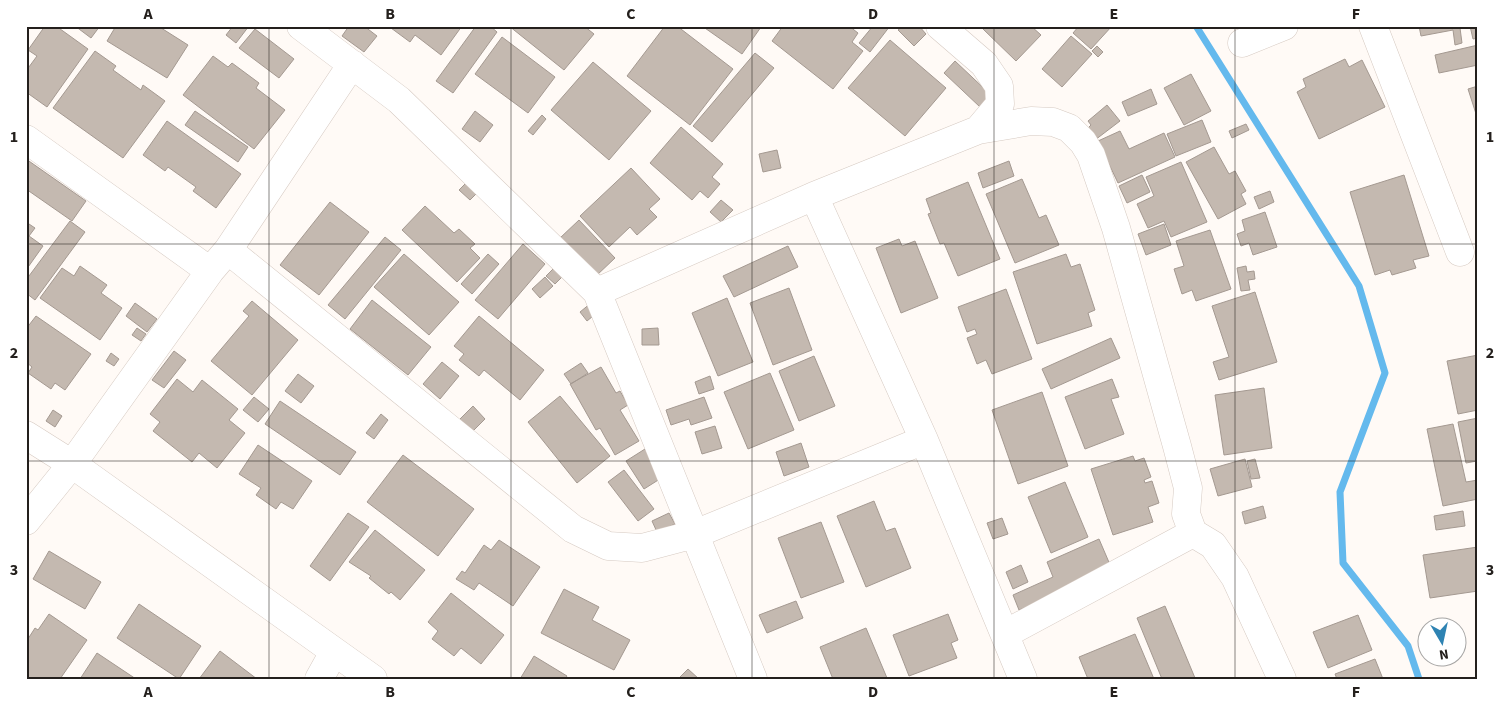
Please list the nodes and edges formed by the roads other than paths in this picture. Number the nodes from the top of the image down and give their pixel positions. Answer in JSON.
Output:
{"nodes":[{"id":1,"x":940,"y":26,"type":"edge"},
{"id":2,"x":1284,"y":26,"type":"edge"},
{"id":3,"x":1373,"y":26,"type":"edge"},
{"id":4,"x":305,"y":27,"type":"edge"},
{"id":5,"x":1242,"y":43,"type":"dead end"},
{"id":6,"x":352,"y":64,"type":"junction"},
{"id":7,"x":978,"y":130,"type":"junction"},
{"id":8,"x":26,"y":139,"type":"edge"},
{"id":9,"x":814,"y":196,"type":"junction"},
{"id":10,"x":228,"y":250,"type":"junction"},
{"id":11,"x":1460,"y":252,"type":"dead end"},
{"id":12,"x":210,"y":271,"type":"junction"},
{"id":13,"x":597,"y":292,"type":"junction"},
{"id":14,"x":26,"y":435,"type":"edge"},
{"id":15,"x":924,"y":440,"type":"junction"},
{"id":16,"x":72,"y":464,"type":"junction"},
{"id":17,"x":26,"y":521,"type":"edge"},
{"id":18,"x":1193,"y":533,"type":"junction"},
{"id":19,"x":695,"y":534,"type":"junction"},
{"id":20,"x":1005,"y":634,"type":"junction"},
{"id":21,"x":334,"y":652,"type":"junction"},
{"id":22,"x":319,"y":679,"type":"edge"},
{"id":23,"x":373,"y":679,"type":"edge"},
{"id":24,"x":752,"y":679,"type":"edge"},
{"id":25,"x":1023,"y":679,"type":"edge"},
{"id":26,"x":1282,"y":679,"type":"edge"}],
"edges":[{"from":1,"to":7,"type":"street"},
{"from":2,"to":5,"type":"street"},
{"from":3,"to":11,"type":"street"},
{"from":4,"to":6,"type":"street"},
{"from":6,"to":10,"type":"street"},
{"from":6,"to":13,"type":"street"},
{"from":7,"to":9,"type":"street"},
{"from":7,"to":18,"type":"street"},
{"from":8,"to":12,"type":"street"},
{"from":9,"to":13,"type":"street"},
{"from":9,"to":15,"type":"street"},
{"from":10,"to":12,"type":"street"},
{"from":10,"to":19,"type":"street"},
{"from":12,"to":16,"type":"street"},
{"from":13,"to":19,"type":"street"},
{"from":14,"to":16,"type":"street"},
{"from":15,"to":19,"type":"street"},
{"from":15,"to":20,"type":"street"},
{"from":16,"to":17,"type":"street"},
{"from":16,"to":21,"type":"street"},
{"from":18,"to":20,"type":"street"},
{"from":18,"to":26,"type":"street"},
{"from":19,"to":24,"type":"street"},
{"from":20,"to":25,"type":"street"},
{"from":21,"to":22,"type":"street"},
{"from":21,"to":23,"type":"street"}]}
